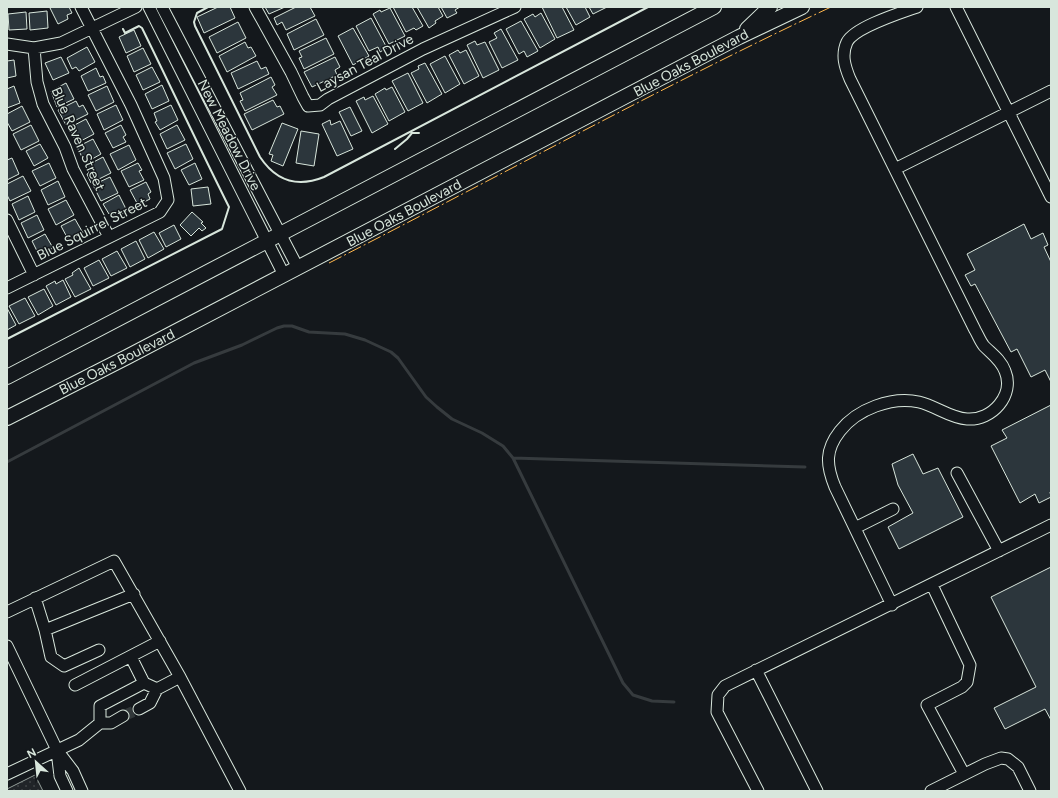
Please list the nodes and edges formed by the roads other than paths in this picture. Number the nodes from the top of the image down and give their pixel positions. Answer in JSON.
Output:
{"nodes":[{"id":1,"x":81,"y":7,"type":"edge"},
{"id":2,"x":136,"y":7,"type":"edge"},
{"id":3,"x":149,"y":7,"type":"edge"},
{"id":4,"x":162,"y":7,"type":"edge"},
{"id":5,"x":255,"y":7,"type":"edge"},
{"id":6,"x":515,"y":7,"type":"edge"},
{"id":7,"x":714,"y":7,"type":"edge"},
{"id":8,"x":770,"y":7,"type":"edge"},
{"id":9,"x":802,"y":7,"type":"edge"},
{"id":10,"x":916,"y":7,"type":"edge"},
{"id":11,"x":956,"y":7,"type":"edge"},
{"id":12,"x":698,"y":10,"type":"edge"},
{"id":13,"x":91,"y":29,"type":"junction"},
{"id":14,"x":738,"y":37,"type":"junction"},
{"id":15,"x":7,"y":44,"type":"edge"},
{"id":16,"x":34,"y":48,"type":"junction"},
{"id":17,"x":1051,"y":91,"type":"edge"},
{"id":18,"x":1009,"y":111,"type":"junction"},
{"id":19,"x":895,"y":169,"type":"junction"},
{"id":20,"x":1051,"y":197,"type":"edge"},
{"id":21,"x":7,"y":220,"type":"edge"},
{"id":22,"x":281,"y":234,"type":"junction"},
{"id":23,"x":108,"y":237,"type":"junction"},
{"id":24,"x":266,"y":241,"type":"junction"},
{"id":25,"x":298,"y":268,"type":"junction"},
{"id":26,"x":34,"y":275,"type":"junction"},
{"id":27,"x":284,"y":276,"type":"junction"},
{"id":28,"x":7,"y":288,"type":"edge"},
{"id":29,"x":7,"y":377,"type":"edge"},
{"id":30,"x":7,"y":418,"type":"edge"},
{"id":31,"x":956,"y":473,"type":"dead end"},
{"id":32,"x":893,"y":509,"type":"dead end"},
{"id":33,"x":1051,"y":525,"type":"edge"},
{"id":34,"x":854,"y":528,"type":"junction"},
{"id":35,"x":1000,"y":551,"type":"junction"},
{"id":36,"x":932,"y":585,"type":"junction"},
{"id":37,"x":134,"y":594,"type":"junction"},
{"id":38,"x":34,"y":598,"type":"junction"},
{"id":39,"x":892,"y":605,"type":"junction"},
{"id":40,"x":7,"y":612,"type":"edge"},
{"id":41,"x":45,"y":630,"type":"junction"},
{"id":42,"x":160,"y":641,"type":"junction"},
{"id":43,"x":7,"y":646,"type":"edge"},
{"id":44,"x":98,"y":650,"type":"dead end"},
{"id":45,"x":131,"y":657,"type":"junction"},
{"id":46,"x":756,"y":670,"type":"junction"},
{"id":47,"x":180,"y":677,"type":"junction"},
{"id":48,"x":144,"y":683,"type":"junction"},
{"id":49,"x":75,"y":685,"type":"dead end"},
{"id":50,"x":158,"y":689,"type":"junction"},
{"id":51,"x":139,"y":708,"type":"tunnel mouth"},
{"id":52,"x":123,"y":716,"type":"tunnel mouth"},
{"id":53,"x":100,"y":723,"type":"junction"},
{"id":54,"x":57,"y":750,"type":"junction"},
{"id":55,"x":7,"y":774,"type":"edge"},
{"id":56,"x":964,"y":774,"type":"junction"},
{"id":57,"x":67,"y":791,"type":"edge"},
{"id":58,"x":82,"y":791,"type":"edge"},
{"id":59,"x":240,"y":791,"type":"edge"},
{"id":60,"x":758,"y":791,"type":"edge"},
{"id":61,"x":817,"y":791,"type":"edge"},
{"id":62,"x":931,"y":791,"type":"edge"},
{"id":63,"x":1030,"y":791,"type":"edge"}],
"edges":[{"from":1,"to":13,"type":"street","name":"Blue Squirrel Street"},
{"from":2,"to":13,"type":"street"},
{"from":3,"to":24,"type":"street","name":"New Meadow Drive"},
{"from":4,"to":22,"type":"street","name":"New Meadow Drive"},
{"from":5,"to":6,"type":"street","name":"Laysan Teal Drive"},
{"from":7,"to":12,"type":"main road"},
{"from":8,"to":14,"type":"main road"},
{"from":9,"to":14,"type":"main road","name":"Blue Oaks Boulevard"},
{"from":10,"to":19,"type":"street"},
{"from":11,"to":18,"type":"street"},
{"from":12,"to":22,"type":"main road"},
{"from":13,"to":16,"type":"street"},
{"from":13,"to":23,"type":"street","name":"Blue Squirrel Street"},
{"from":14,"to":25,"type":"main road","name":"Blue Oaks Boulevard"},
{"from":15,"to":16,"type":"street"},
{"from":16,"to":23,"type":"street","name":"Blue Raven Street"},
{"from":17,"to":18,"type":"street"},
{"from":18,"to":19,"type":"street"},
{"from":18,"to":20,"type":"street"},
{"from":19,"to":34,"type":"street"},
{"from":21,"to":26,"type":"street"},
{"from":22,"to":24,"type":"main road"},
{"from":22,"to":25,"type":"street","name":"New Meadow Drive"},
{"from":23,"to":26,"type":"street","name":"Blue Squirrel Street"},
{"from":24,"to":27,"type":"street","name":"New Meadow Drive"},
{"from":24,"to":29,"type":"main road"},
{"from":25,"to":27,"type":"main road","name":"Blue Oaks Boulevard"},
{"from":26,"to":28,"type":"street","name":"Blue Squirrel Street"},
{"from":27,"to":30,"type":"main road","name":"Blue Oaks Boulevard"},
{"from":31,"to":35,"type":"street"},
{"from":32,"to":34,"type":"street"},
{"from":33,"to":35,"type":"street"},
{"from":34,"to":39,"type":"street"},
{"from":35,"to":36,"type":"street"},
{"from":36,"to":39,"type":"street"},
{"from":36,"to":56,"type":"street"},
{"from":37,"to":38,"type":"street"},
{"from":37,"to":41,"type":"street"},
{"from":37,"to":42,"type":"street"},
{"from":38,"to":40,"type":"street"},
{"from":38,"to":41,"type":"street"},
{"from":39,"to":46,"type":"street"},
{"from":41,"to":44,"type":"street"},
{"from":42,"to":45,"type":"street"},
{"from":42,"to":47,"type":"street"},
{"from":43,"to":54,"type":"street"},
{"from":45,"to":48,"type":"street"},
{"from":45,"to":49,"type":"street"},
{"from":46,"to":60,"type":"street"},
{"from":46,"to":61,"type":"street"},
{"from":47,"to":50,"type":"street"},
{"from":47,"to":59,"type":"street"},
{"from":48,"to":50,"type":"street"},
{"from":48,"to":53,"type":"street"},
{"from":50,"to":51,"type":"street"},
{"from":52,"to":53,"type":"street"},
{"from":53,"to":54,"type":"street"},
{"from":54,"to":55,"type":"street"},
{"from":54,"to":57,"type":"street"},
{"from":54,"to":58,"type":"street"},
{"from":56,"to":62,"type":"street"},
{"from":56,"to":63,"type":"street"}]}
